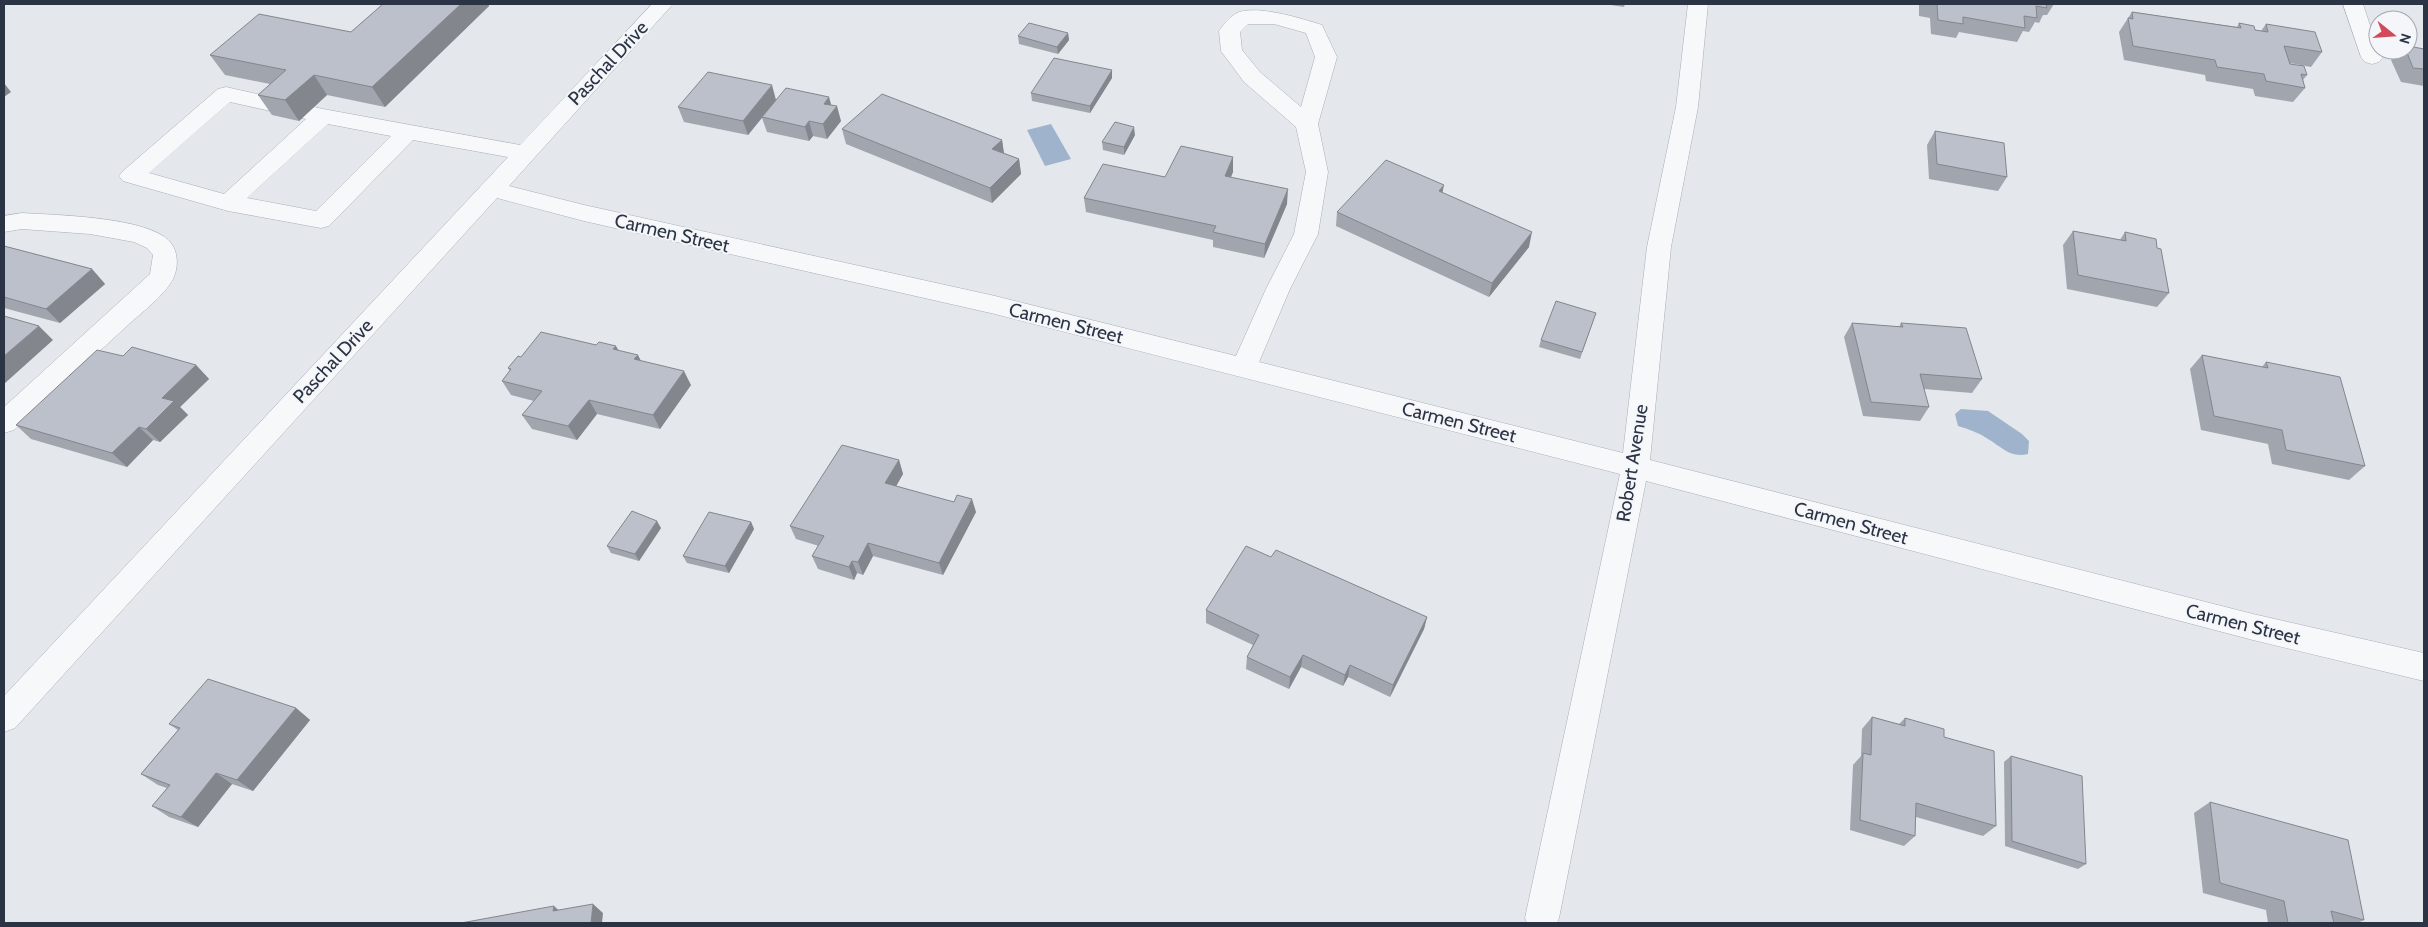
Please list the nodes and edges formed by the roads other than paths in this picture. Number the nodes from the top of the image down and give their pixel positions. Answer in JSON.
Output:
{"nodes":[{"id":1,"x":663,"y":4,"type":"edge"},
{"id":2,"x":1698,"y":4,"type":"edge"},
{"id":3,"x":2353,"y":4,"type":"edge"},
{"id":4,"x":2368,"y":46,"type":"edge"},
{"id":5,"x":323,"y":116,"type":"junction"},
{"id":6,"x":1307,"y":124,"type":"junction"},
{"id":7,"x":409,"y":131,"type":"junction"},
{"id":8,"x":525,"y":153,"type":"junction"},
{"id":9,"x":491,"y":189,"type":"junction"},
{"id":10,"x":228,"y":203,"type":"junction"},
{"id":11,"x":4,"y":224,"type":"edge"},
{"id":12,"x":1244,"y":368,"type":"junction"},
{"id":13,"x":4,"y":423,"type":"edge"},
{"id":14,"x":1635,"y":467,"type":"junction"},
{"id":15,"x":2424,"y":667,"type":"edge"},
{"id":16,"x":4,"y":718,"type":"edge"},
{"id":17,"x":1542,"y":918,"type":"dead end"}],
"edges":[{"from":1,"to":8,"type":"street","name":"Paschal Drive"},
{"from":2,"to":14,"type":"street","name":"Robert Avenue"},
{"from":3,"to":4,"type":"street"},
{"from":5,"to":7,"type":"street"},
{"from":5,"to":10,"type":"street"},
{"from":5,"to":10,"type":"street"},
{"from":6,"to":6,"type":"street"},
{"from":6,"to":12,"type":"street"},
{"from":7,"to":8,"type":"street"},
{"from":7,"to":10,"type":"street"},
{"from":8,"to":9,"type":"street","name":"Paschal Drive"},
{"from":9,"to":12,"type":"street","name":"Carmen Street"},
{"from":9,"to":16,"type":"street","name":"Paschal Drive"},
{"from":11,"to":13,"type":"street"},
{"from":12,"to":14,"type":"street","name":"Carmen Street"},
{"from":14,"to":15,"type":"street","name":"Carmen Street"},
{"from":14,"to":17,"type":"street","name":"Robert Avenue"}]}
